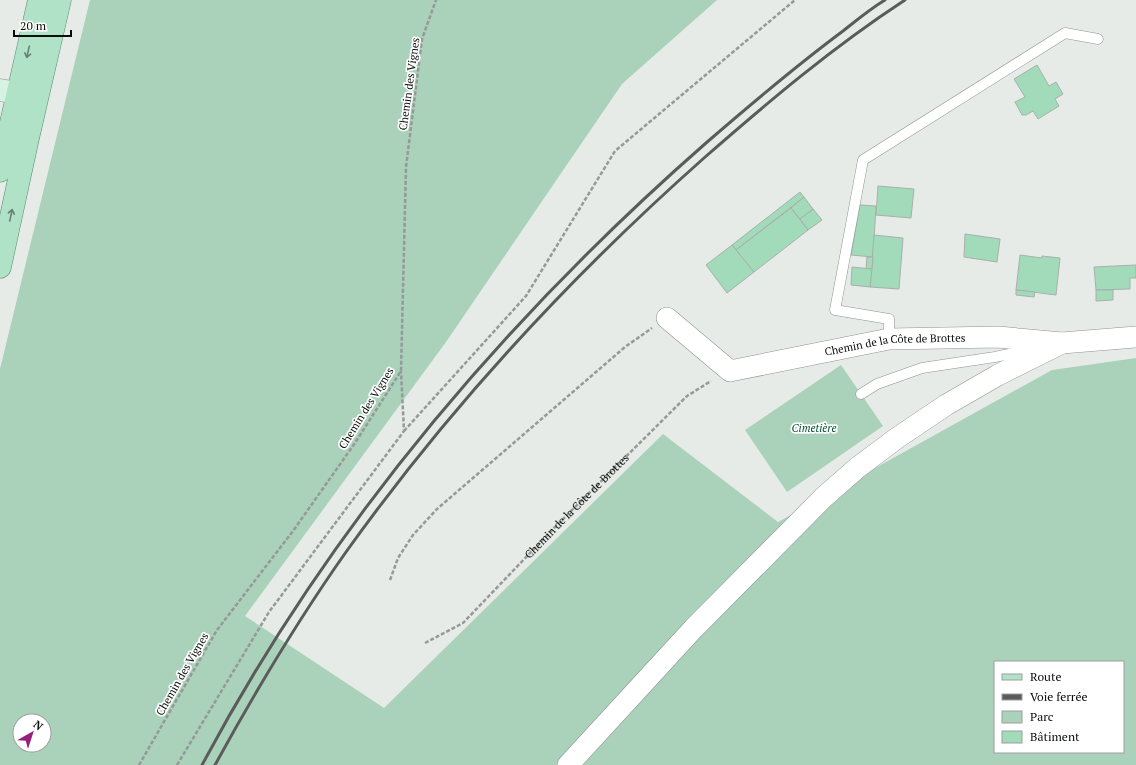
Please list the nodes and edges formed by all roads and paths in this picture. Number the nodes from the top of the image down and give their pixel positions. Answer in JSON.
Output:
{"nodes":[{"id":1,"x":39,"y":0,"type":"edge"},
{"id":2,"x":60,"y":0,"type":"edge"},
{"id":3,"x":436,"y":0,"type":"edge"},
{"id":4,"x":795,"y":0,"type":"edge"},
{"id":5,"x":1098,"y":39,"type":"dead end"},
{"id":6,"x":19,"y":93,"type":"edge"},
{"id":7,"x":0,"y":170,"type":"edge"},
{"id":8,"x":0,"y":267,"type":"edge"},
{"id":9,"x":667,"y":318,"type":"joint"},
{"id":10,"x":1136,"y":337,"type":"edge"},
{"id":11,"x":888,"y":339,"type":"junction"},
{"id":12,"x":1062,"y":342,"type":"junction"},
{"id":13,"x":401,"y":371,"type":"junction"},
{"id":14,"x":730,"y":371,"type":"junction"},
{"id":15,"x":862,"y":394,"type":"dead end"},
{"id":16,"x":404,"y":431,"type":"junction"},
{"id":17,"x":390,"y":580,"type":"dead end"},
{"id":18,"x":425,"y":643,"type":"dead end"},
{"id":19,"x":139,"y":765,"type":"edge"},
{"id":20,"x":177,"y":765,"type":"edge"},
{"id":21,"x":568,"y":765,"type":"edge"}],
"edges":[{"from":1,"to":6,"type":"main road","one_way":true},
{"from":2,"to":6,"type":"main road"},
{"from":3,"to":13,"type":"path","name":"Chemin des Vignes"},
{"from":4,"to":16,"type":"path"},
{"from":5,"to":11,"type":"lane"},
{"from":6,"to":7,"type":"main road"},
{"from":8,"to":6,"type":"main road","one_way":true},
{"from":9,"to":14,"type":"street"},
{"from":9,"to":17,"type":"path"},
{"from":10,"to":12,"type":"street","name":"Chemin de la Côte de Brottes"},
{"from":11,"to":12,"type":"street","name":"Chemin de la Côte de Brottes"},
{"from":11,"to":14,"type":"street","name":"Chemin de la Côte de Brottes"},
{"from":12,"to":15,"type":"lane"},
{"from":12,"to":21,"type":"street"},
{"from":13,"to":16,"type":"path"},
{"from":13,"to":19,"type":"path","name":"Chemin des Vignes"},
{"from":14,"to":18,"type":"path","name":"Chemin de la Côte de Brottes"},
{"from":16,"to":20,"type":"path"}]}
